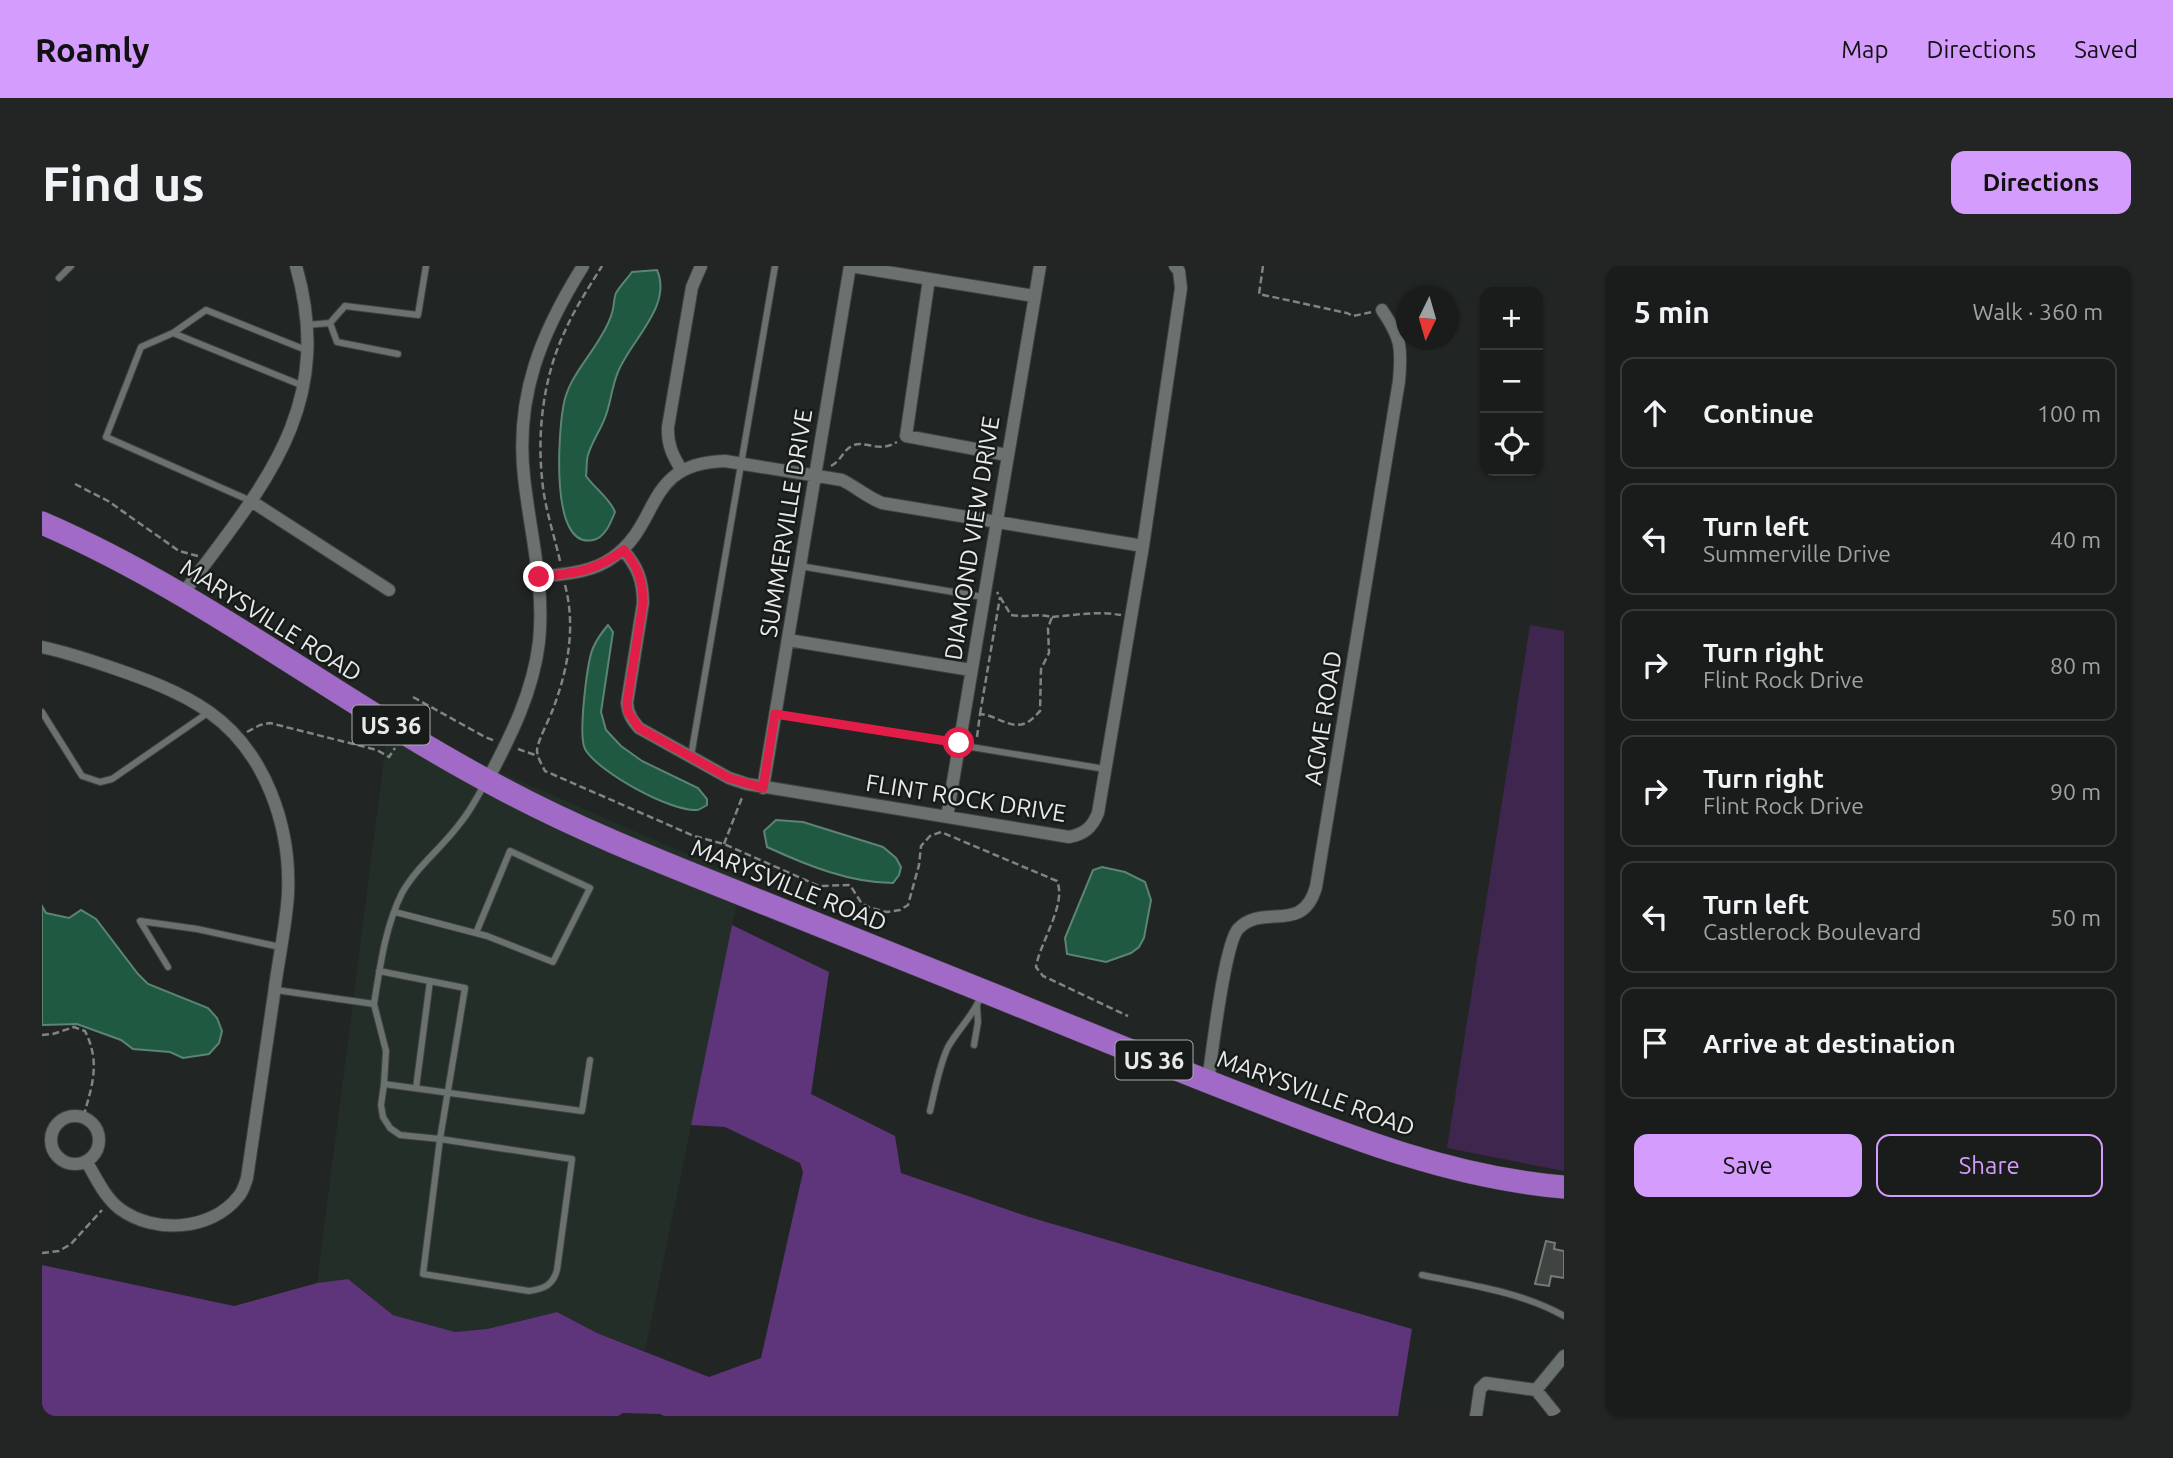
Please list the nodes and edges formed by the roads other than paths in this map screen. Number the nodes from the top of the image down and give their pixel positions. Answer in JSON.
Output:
{"nodes":[{"id":1,"x":71,"y":266,"type":"edge"},
{"id":2,"x":296,"y":266,"type":"edge"},
{"id":3,"x":426,"y":266,"type":"edge"},
{"id":4,"x":583,"y":266,"type":"edge"},
{"id":5,"x":701,"y":266,"type":"edge"},
{"id":6,"x":775,"y":266,"type":"edge"},
{"id":7,"x":850,"y":266,"type":"edge"},
{"id":8,"x":1040,"y":266,"type":"edge"},
{"id":9,"x":1177,"y":269,"type":"edge"},
{"id":10,"x":59,"y":278,"type":"dead end"},
{"id":11,"x":929,"y":279,"type":"junction"},
{"id":12,"x":1034,"y":296,"type":"junction"},
{"id":13,"x":1382,"y":310,"type":"road end"},
{"id":14,"x":330,"y":323,"type":"junction"},
{"id":15,"x":307,"y":325,"type":"junction"},
{"id":16,"x":173,"y":333,"type":"junction"},
{"id":17,"x":308,"y":351,"type":"junction"},
{"id":18,"x":398,"y":354,"type":"dead end"},
{"id":19,"x":303,"y":386,"type":"junction"},
{"id":20,"x":1007,"y":455,"type":"junction"},
{"id":21,"x":741,"y":463,"type":"junction"},
{"id":22,"x":682,"y":471,"type":"junction"},
{"id":23,"x":815,"y":475,"type":"junction"},
{"id":24,"x":251,"y":500,"type":"junction"},
{"id":25,"x":996,"y":522,"type":"junction"},
{"id":26,"x":42,"y":523,"type":"edge"},
{"id":27,"x":1143,"y":545,"type":"junction"},
{"id":28,"x":624,"y":550,"type":"junction"},
{"id":29,"x":800,"y":566,"type":"junction"},
{"id":30,"x":539,"y":577,"type":"junction"},
{"id":31,"x":389,"y":590,"type":"dead end"},
{"id":32,"x":989,"y":593,"type":"junction"},
{"id":33,"x":182,"y":595,"type":"junction"},
{"id":34,"x":788,"y":640,"type":"junction"},
{"id":35,"x":42,"y":647,"type":"edge"},
{"id":36,"x":971,"y":670,"type":"junction"},
{"id":37,"x":42,"y":712,"type":"edge"},
{"id":38,"x":209,"y":712,"type":"junction"},
{"id":39,"x":775,"y":714,"type":"junction"},
{"id":40,"x":959,"y":744,"type":"junction"},
{"id":41,"x":691,"y":756,"type":"junction"},
{"id":42,"x":1105,"y":769,"type":"junction"},
{"id":43,"x":487,"y":781,"type":"junction"},
{"id":44,"x":763,"y":788,"type":"junction"},
{"id":45,"x":947,"y":817,"type":"junction"},
{"id":46,"x":395,"y":912,"type":"junction"},
{"id":47,"x":476,"y":933,"type":"junction"},
{"id":48,"x":281,"y":947,"type":"junction"},
{"id":49,"x":168,"y":967,"type":"dead end"},
{"id":50,"x":379,"y":971,"type":"junction"},
{"id":51,"x":430,"y":981,"type":"junction"},
{"id":52,"x":274,"y":990,"type":"junction"},
{"id":53,"x":980,"y":999,"type":"junction"},
{"id":54,"x":374,"y":1004,"type":"junction"},
{"id":55,"x":974,"y":1045,"type":"dead end"},
{"id":56,"x":590,"y":1060,"type":"dead end"},
{"id":57,"x":1208,"y":1082,"type":"junction"},
{"id":58,"x":384,"y":1084,"type":"junction"},
{"id":59,"x":416,"y":1088,"type":"junction"},
{"id":60,"x":448,"y":1093,"type":"junction"},
{"id":61,"x":930,"y":1111,"type":"dead end"},
{"id":62,"x":440,"y":1139,"type":"junction"},
{"id":63,"x":86,"y":1161,"type":"junction"},
{"id":64,"x":1564,"y":1187,"type":"edge"},
{"id":65,"x":1422,"y":1275,"type":"dead end"},
{"id":66,"x":1564,"y":1316,"type":"edge"},
{"id":67,"x":1564,"y":1356,"type":"edge"},
{"id":68,"x":1536,"y":1390,"type":"junction"},
{"id":69,"x":1476,"y":1416,"type":"edge"},
{"id":70,"x":1557,"y":1416,"type":"edge"}],
"edges":[{"from":1,"to":10,"type":"lane"},
{"from":2,"to":15,"type":"street"},
{"from":3,"to":14,"type":"lane"},
{"from":4,"to":30,"type":"street"},
{"from":5,"to":22,"type":"street"},
{"from":6,"to":21,"type":"lane"},
{"from":7,"to":11,"type":"street"},
{"from":7,"to":23,"type":"street","name":"SUMMERVILLE DRIVE"},
{"from":8,"to":12,"type":"street","name":"DIAMOND VIEW DRIVE"},
{"from":9,"to":27,"type":"street","name":"FLINT ROCK DRIVE"},
{"from":11,"to":12,"type":"street"},
{"from":11,"to":20,"type":"street"},
{"from":12,"to":20,"type":"street","name":"DIAMOND VIEW DRIVE"},
{"from":13,"to":57,"type":"street","name":"ACME ROAD"},
{"from":14,"to":15,"type":"lane"},
{"from":14,"to":18,"type":"lane"},
{"from":15,"to":17,"type":"street"},
{"from":16,"to":17,"type":"lane"},
{"from":16,"to":19,"type":"lane"},
{"from":16,"to":24,"type":"lane"},
{"from":17,"to":19,"type":"street"},
{"from":19,"to":24,"type":"street"},
{"from":20,"to":25,"type":"street","name":"DIAMOND VIEW DRIVE"},
{"from":21,"to":22,"type":"street"},
{"from":21,"to":23,"type":"street"},
{"from":21,"to":41,"type":"lane"},
{"from":22,"to":28,"type":"street"},
{"from":23,"to":25,"type":"street"},
{"from":23,"to":29,"type":"street","name":"SUMMERVILLE DRIVE"},
{"from":24,"to":31,"type":"street"},
{"from":24,"to":33,"type":"street"},
{"from":25,"to":27,"type":"street"},
{"from":25,"to":32,"type":"street","name":"DIAMOND VIEW DRIVE"},
{"from":26,"to":33,"type":"highway","name":"MARYSVILLE ROAD","number":"US 36"},
{"from":27,"to":42,"type":"street","name":"FLINT ROCK DRIVE"},
{"from":28,"to":30,"type":"street"},
{"from":28,"to":41,"type":"street","name":"FLINT ROCK DRIVE"},
{"from":29,"to":32,"type":"lane"},
{"from":29,"to":34,"type":"street","name":"SUMMERVILLE DRIVE"},
{"from":30,"to":43,"type":"street"},
{"from":32,"to":36,"type":"street","name":"DIAMOND VIEW DRIVE"},
{"from":33,"to":43,"type":"highway","name":"MARYSVILLE ROAD","number":"US 36"},
{"from":34,"to":36,"type":"street"},
{"from":34,"to":39,"type":"street","name":"SUMMERVILLE DRIVE"},
{"from":35,"to":38,"type":"street"},
{"from":36,"to":40,"type":"street","name":"DIAMOND VIEW DRIVE"},
{"from":37,"to":38,"type":"lane"},
{"from":38,"to":48,"type":"street"},
{"from":39,"to":40,"type":"lane"},
{"from":39,"to":44,"type":"street","name":"SUMMERVILLE DRIVE"},
{"from":40,"to":42,"type":"lane"},
{"from":40,"to":45,"type":"street","name":"DIAMOND VIEW DRIVE"},
{"from":41,"to":44,"type":"street","name":"FLINT ROCK DRIVE"},
{"from":42,"to":45,"type":"street","name":"FLINT ROCK DRIVE"},
{"from":43,"to":46,"type":"lane"},
{"from":43,"to":53,"type":"highway","name":"MARYSVILLE ROAD","number":"US 36"},
{"from":44,"to":45,"type":"street","name":"FLINT ROCK DRIVE"},
{"from":46,"to":47,"type":"lane"},
{"from":46,"to":50,"type":"lane"},
{"from":47,"to":47,"type":"lane"},
{"from":48,"to":49,"type":"lane"},
{"from":48,"to":52,"type":"street"},
{"from":50,"to":51,"type":"lane"},
{"from":50,"to":54,"type":"lane"},
{"from":51,"to":59,"type":"lane"},
{"from":51,"to":60,"type":"lane"},
{"from":52,"to":54,"type":"lane"},
{"from":52,"to":63,"type":"street"},
{"from":53,"to":55,"type":"lane"},
{"from":53,"to":57,"type":"highway","name":"MARYSVILLE ROAD","number":"US 36"},
{"from":53,"to":61,"type":"lane"},
{"from":54,"to":58,"type":"lane"},
{"from":56,"to":60,"type":"lane"},
{"from":57,"to":64,"type":"highway","name":"MARYSVILLE ROAD","number":"US 36"},
{"from":58,"to":59,"type":"lane"},
{"from":58,"to":62,"type":"lane"},
{"from":59,"to":60,"type":"lane"},
{"from":60,"to":62,"type":"lane"},
{"from":62,"to":62,"type":"lane"},
{"from":63,"to":63,"type":"street"},
{"from":65,"to":66,"type":"lane"},
{"from":67,"to":68,"type":"street"},
{"from":68,"to":69,"type":"street"},
{"from":68,"to":70,"type":"street"}]}
